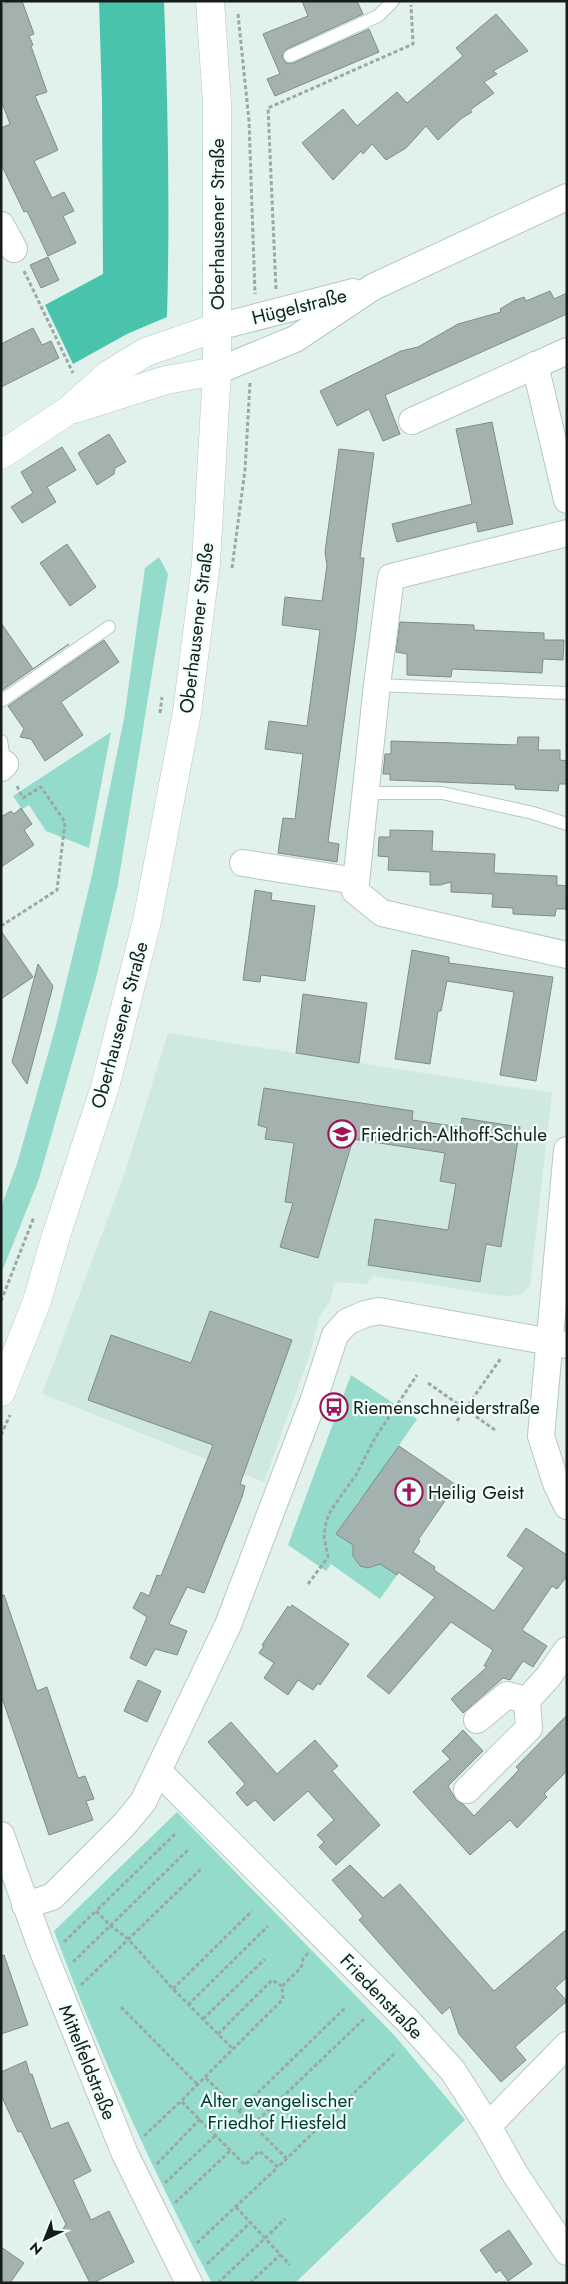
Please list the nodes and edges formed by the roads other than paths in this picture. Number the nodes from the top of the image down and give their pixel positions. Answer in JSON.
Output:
{"nodes":[{"id":1,"x":210,"y":1,"type":"edge"},
{"id":2,"x":393,"y":1,"type":"edge"},
{"id":3,"x":290,"y":56,"type":"dead end"},
{"id":4,"x":567,"y":197,"type":"edge"},
{"id":5,"x":1,"y":225,"type":"edge"},
{"id":6,"x":14,"y":249,"type":"road end"},
{"id":7,"x":373,"y":287,"type":"junction"},
{"id":8,"x":218,"y":327,"type":"junction"},
{"id":9,"x":567,"y":351,"type":"edge"},
{"id":10,"x":536,"y":365,"type":"junction"},
{"id":11,"x":217,"y":371,"type":"junction"},
{"id":12,"x":76,"y":403,"type":"junction"},
{"id":13,"x":412,"y":421,"type":"dead end"},
{"id":14,"x":1,"y":454,"type":"edge"},
{"id":15,"x":567,"y":500,"type":"edge"},
{"id":16,"x":567,"y":533,"type":"edge"},
{"id":17,"x":109,"y":626,"type":"dead end"},
{"id":18,"x":377,"y":685,"type":"junction"},
{"id":19,"x":567,"y":694,"type":"edge"},
{"id":20,"x":1,"y":701,"type":"edge"},
{"id":21,"x":366,"y":793,"type":"junction"},
{"id":22,"x":567,"y":824,"type":"edge"},
{"id":23,"x":243,"y":863,"type":"dead end"},
{"id":24,"x":356,"y":881,"type":"junction"},
{"id":25,"x":567,"y":955,"type":"edge"},
{"id":26,"x":567,"y":1150,"type":"edge"},
{"id":27,"x":54,"y":1239,"type":"junction"},
{"id":28,"x":562,"y":1246,"type":"edge"},
{"id":29,"x":558,"y":1343,"type":"edge"},
{"id":30,"x":1,"y":1347,"type":"edge"},
{"id":31,"x":1,"y":1392,"type":"edge"},
{"id":32,"x":567,"y":1506,"type":"edge"},
{"id":33,"x":567,"y":1650,"type":"edge"},
{"id":34,"x":527,"y":1700,"type":"junction"},
{"id":35,"x":476,"y":1720,"type":"dead end"},
{"id":36,"x":158,"y":1771,"type":"junction"},
{"id":37,"x":467,"y":1790,"type":"dead end"},
{"id":38,"x":1,"y":1835,"type":"edge"},
{"id":39,"x":25,"y":1905,"type":"junction"},
{"id":40,"x":567,"y":2045,"type":"edge"},
{"id":41,"x":488,"y":2126,"type":"junction"},
{"id":42,"x":567,"y":2252,"type":"edge"},
{"id":43,"x":198,"y":2274,"type":"edge"}],
"edges":[{"from":1,"to":8,"type":"main road","name":"Oberhausener Straße"},
{"from":2,"to":3,"type":"lane"},
{"from":4,"to":7,"type":"street","name":"Hügelstraße"},
{"from":5,"to":6,"type":"street"},
{"from":7,"to":8,"type":"street","name":"Hügelstraße"},
{"from":7,"to":11,"type":"street","name":"Hügelstraße"},
{"from":8,"to":11,"type":"main road","name":"Oberhausener Straße"},
{"from":8,"to":12,"type":"main road","name":"Hügelstraße"},
{"from":9,"to":10,"type":"street"},
{"from":10,"to":13,"type":"street"},
{"from":10,"to":15,"type":"street"},
{"from":11,"to":12,"type":"main road","name":"Hügelstraße"},
{"from":11,"to":27,"type":"main road","name":"Oberhausener Straße"},
{"from":12,"to":14,"type":"main road","name":"Hügelstraße"},
{"from":16,"to":18,"type":"street"},
{"from":17,"to":20,"type":"lane"},
{"from":18,"to":19,"type":"lane"},
{"from":18,"to":21,"type":"street"},
{"from":21,"to":22,"type":"lane"},
{"from":21,"to":24,"type":"street"},
{"from":23,"to":24,"type":"street"},
{"from":24,"to":25,"type":"street"},
{"from":26,"to":28,"type":"street"},
{"from":27,"to":30,"type":"main road","name":"Oberhausener Straße"},
{"from":27,"to":31,"type":"main road","name":"Oberhausener Straße"},
{"from":28,"to":29,"type":"street"},
{"from":29,"to":32,"type":"street"},
{"from":29,"to":36,"type":"street"},
{"from":33,"to":34,"type":"street"},
{"from":34,"to":35,"type":"street"},
{"from":34,"to":37,"type":"street"},
{"from":36,"to":39,"type":"street"},
{"from":36,"to":41,"type":"street","name":"Friedenstraße"},
{"from":38,"to":39,"type":"street","name":"Mittelfeldstraße"},
{"from":39,"to":43,"type":"street","name":"Mittelfeldstraße"},
{"from":40,"to":41,"type":"street"},
{"from":41,"to":42,"type":"street","name":"Friedenstraße"}]}
